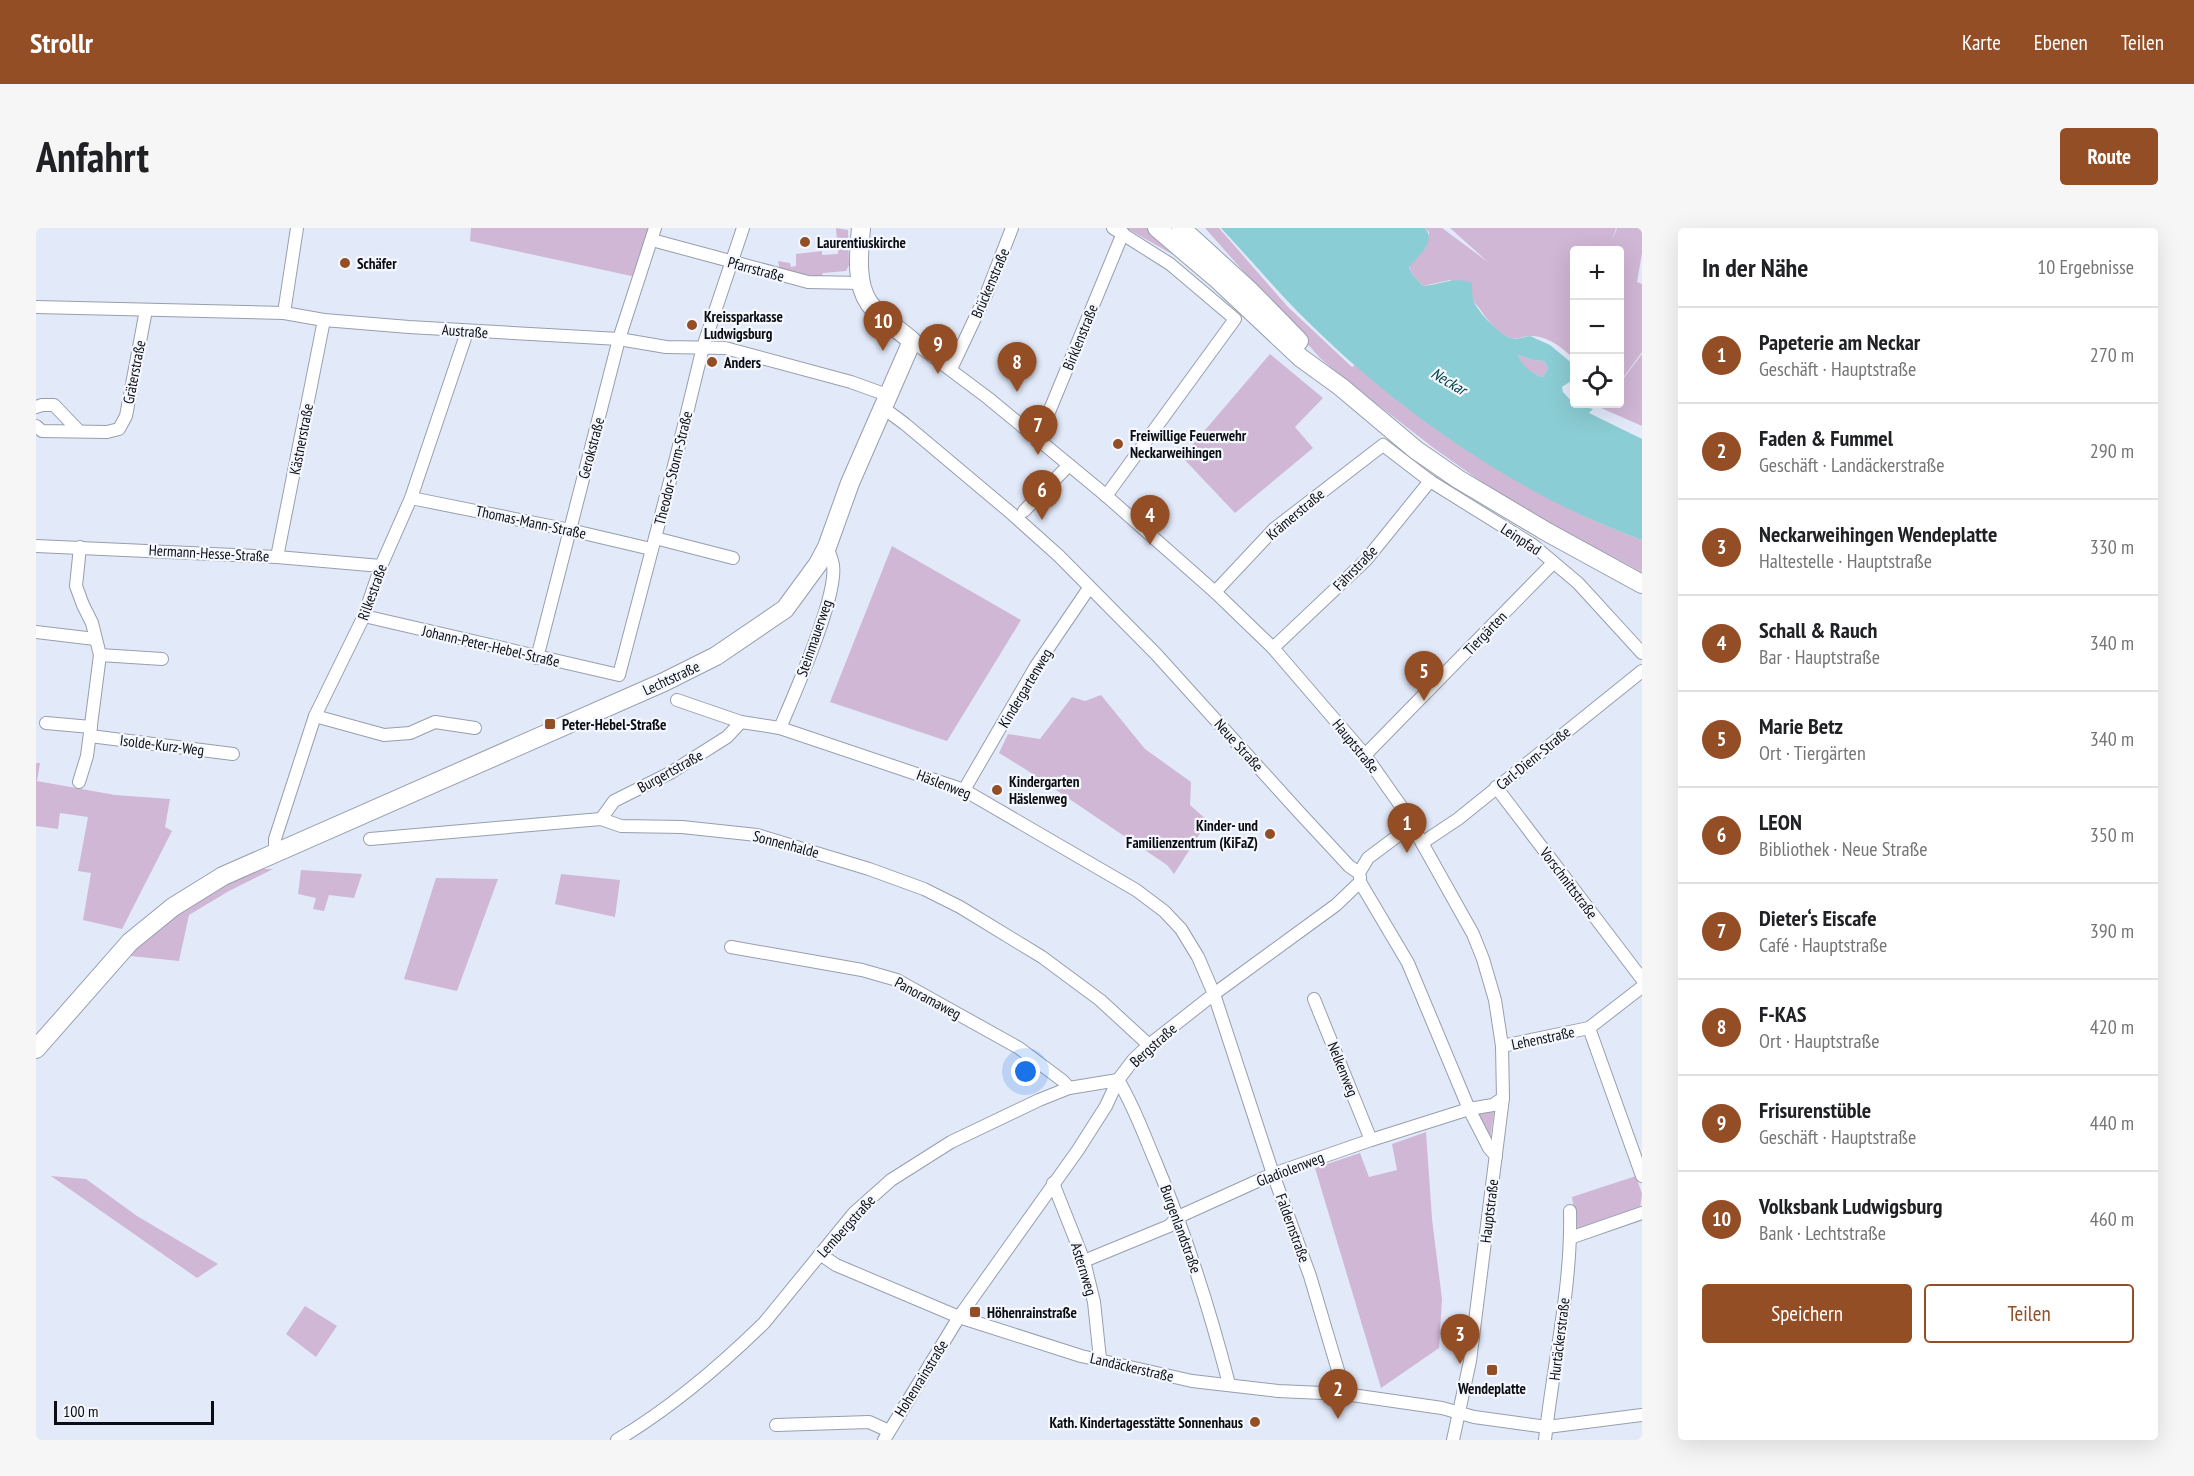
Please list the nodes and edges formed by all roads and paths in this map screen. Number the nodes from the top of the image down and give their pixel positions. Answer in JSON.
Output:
{"nodes":[{"id":1,"x":297,"y":228,"type":"edge"},
{"id":2,"x":743,"y":228,"type":"edge"},
{"id":3,"x":861,"y":228,"type":"edge"},
{"id":4,"x":1012,"y":228,"type":"edge"},
{"id":5,"x":1157,"y":228,"type":"edge"},
{"id":6,"x":1181,"y":228,"type":"edge"},
{"id":7,"x":1193,"y":228,"type":"edge"},
{"id":8,"x":1118,"y":231,"type":"edge"},
{"id":9,"x":654,"y":234,"type":"edge"},
{"id":10,"x":1215,"y":258,"type":"junction"},
{"id":11,"x":731,"y":262,"type":"junction"},
{"id":12,"x":862,"y":283,"type":"junction"},
{"id":13,"x":36,"y":307,"type":"edge"},
{"id":14,"x":146,"y":310,"type":"junction"},
{"id":15,"x":284,"y":314,"type":"junction"},
{"id":16,"x":324,"y":320,"type":"junction"},
{"id":17,"x":467,"y":332,"type":"junction"},
{"id":18,"x":619,"y":339,"type":"junction"},
{"id":19,"x":912,"y":341,"type":"junction"},
{"id":20,"x":703,"y":347,"type":"junction"},
{"id":21,"x":951,"y":369,"type":"junction"},
{"id":22,"x":1341,"y":387,"type":"junction"},
{"id":23,"x":884,"y":401,"type":"junction"},
{"id":24,"x":36,"y":407,"type":"edge"},
{"id":25,"x":36,"y":426,"type":"edge"},
{"id":26,"x":79,"y":431,"type":"junction"},
{"id":27,"x":1037,"y":441,"type":"junction"},
{"id":28,"x":1383,"y":445,"type":"joint"},
{"id":29,"x":1069,"y":465,"type":"junction"},
{"id":30,"x":1430,"y":481,"type":"junction"},
{"id":31,"x":1106,"y":496,"type":"junction"},
{"id":32,"x":411,"y":498,"type":"junction"},
{"id":33,"x":1024,"y":511,"type":"dead end"},
{"id":34,"x":570,"y":530,"type":"junction"},
{"id":35,"x":653,"y":543,"type":"junction"},
{"id":36,"x":36,"y":546,"type":"edge"},
{"id":37,"x":80,"y":547,"type":"junction"},
{"id":38,"x":827,"y":547,"type":"junction"},
{"id":39,"x":277,"y":557,"type":"junction"},
{"id":40,"x":733,"y":558,"type":"dead end"},
{"id":41,"x":1553,"y":562,"type":"junction"},
{"id":42,"x":381,"y":566,"type":"junction"},
{"id":43,"x":1642,"y":584,"type":"edge"},
{"id":44,"x":1089,"y":588,"type":"junction"},
{"id":45,"x":1215,"y":592,"type":"junction"},
{"id":46,"x":364,"y":616,"type":"junction"},
{"id":47,"x":36,"y":632,"type":"edge"},
{"id":48,"x":95,"y":639,"type":"junction"},
{"id":49,"x":1273,"y":648,"type":"junction"},
{"id":50,"x":1642,"y":653,"type":"edge"},
{"id":51,"x":100,"y":655,"type":"junction"},
{"id":52,"x":537,"y":658,"type":"junction"},
{"id":53,"x":162,"y":659,"type":"dead end"},
{"id":54,"x":1642,"y":671,"type":"edge"},
{"id":55,"x":619,"y":675,"type":"joint"},
{"id":56,"x":677,"y":700,"type":"dead end"},
{"id":57,"x":315,"y":716,"type":"junction"},
{"id":58,"x":741,"y":722,"type":"junction"},
{"id":59,"x":46,"y":723,"type":"dead end"},
{"id":60,"x":475,"y":728,"type":"dead end"},
{"id":61,"x":780,"y":728,"type":"junction"},
{"id":62,"x":91,"y":732,"type":"junction"},
{"id":63,"x":233,"y":754,"type":"dead end"},
{"id":64,"x":1365,"y":755,"type":"junction"},
{"id":65,"x":79,"y":782,"type":"dead end"},
{"id":66,"x":1496,"y":787,"type":"junction"},
{"id":67,"x":964,"y":790,"type":"junction"},
{"id":68,"x":601,"y":819,"type":"junction"},
{"id":69,"x":1412,"y":825,"type":"junction"},
{"id":70,"x":370,"y":839,"type":"dead end"},
{"id":71,"x":1422,"y":843,"type":"junction"},
{"id":72,"x":275,"y":851,"type":"junction"},
{"id":73,"x":1360,"y":878,"type":"junction"},
{"id":74,"x":731,"y":947,"type":"dead end"},
{"id":75,"x":1642,"y":980,"type":"edge"},
{"id":76,"x":1642,"y":987,"type":"edge"},
{"id":77,"x":1214,"y":994,"type":"junction"},
{"id":78,"x":1314,"y":999,"type":"dead end"},
{"id":79,"x":1589,"y":1028,"type":"junction"},
{"id":80,"x":1149,"y":1045,"type":"junction"},
{"id":81,"x":1502,"y":1046,"type":"junction"},
{"id":82,"x":36,"y":1049,"type":"edge"},
{"id":83,"x":1118,"y":1080,"type":"junction"},
{"id":84,"x":1069,"y":1088,"type":"junction"},
{"id":85,"x":1503,"y":1098,"type":"junction"},
{"id":86,"x":1469,"y":1110,"type":"junction"},
{"id":87,"x":1371,"y":1140,"type":"junction"},
{"id":88,"x":1496,"y":1156,"type":"junction"},
{"id":89,"x":1273,"y":1174,"type":"junction"},
{"id":90,"x":1642,"y":1176,"type":"edge"},
{"id":91,"x":1053,"y":1183,"type":"junction"},
{"id":92,"x":1570,"y":1210,"type":"dead end"},
{"id":93,"x":1642,"y":1213,"type":"edge"},
{"id":94,"x":1178,"y":1217,"type":"junction"},
{"id":95,"x":1570,"y":1238,"type":"junction"},
{"id":96,"x":820,"y":1254,"type":"junction"},
{"id":97,"x":1084,"y":1261,"type":"junction"},
{"id":98,"x":959,"y":1317,"type":"junction"},
{"id":99,"x":1100,"y":1359,"type":"junction"},
{"id":100,"x":1229,"y":1384,"type":"junction"},
{"id":101,"x":1344,"y":1394,"type":"junction"},
{"id":102,"x":1460,"y":1413,"type":"junction"},
{"id":103,"x":1642,"y":1415,"type":"edge"},
{"id":104,"x":776,"y":1425,"type":"dead end"},
{"id":105,"x":1547,"y":1426,"type":"junction"},
{"id":106,"x":886,"y":1435,"type":"edge"},
{"id":107,"x":617,"y":1440,"type":"edge"},
{"id":108,"x":1453,"y":1440,"type":"edge"},
{"id":109,"x":1545,"y":1440,"type":"edge"}],
"edges":[{"from":1,"to":15,"type":"street"},
{"from":2,"to":11,"type":"street","name":"Theodor-Storm-Straße"},
{"from":3,"to":12,"type":"street","name":"Hauptstraße"},
{"from":4,"to":21,"type":"street","name":"Brückenstraße"},
{"from":5,"to":22,"type":"street"},
{"from":6,"to":10,"type":"street"},
{"from":7,"to":10,"type":"street"},
{"from":8,"to":27,"type":"street","name":"Birklenstraße"},
{"from":8,"to":31,"type":"street"},
{"from":9,"to":11,"type":"street","name":"Pfarrstraße"},
{"from":9,"to":18,"type":"street","name":"Gerokstraße"},
{"from":10,"to":22,"type":"street"},
{"from":11,"to":12,"type":"street","name":"Pfarrstraße"},
{"from":11,"to":20,"type":"street","name":"Theodor-Storm-Straße"},
{"from":12,"to":19,"type":"street","name":"Hauptstraße"},
{"from":13,"to":14,"type":"street","name":"Austraße"},
{"from":14,"to":15,"type":"street","name":"Austraße"},
{"from":14,"to":26,"type":"street","name":"Gräterstraße"},
{"from":15,"to":16,"type":"street","name":"Austraße"},
{"from":16,"to":17,"type":"street","name":"Austraße"},
{"from":16,"to":39,"type":"street","name":"Kästnerstraße"},
{"from":17,"to":18,"type":"street","name":"Austraße"},
{"from":17,"to":32,"type":"street","name":"Rilkestraße"},
{"from":18,"to":20,"type":"street","name":"Austraße"},
{"from":18,"to":34,"type":"street","name":"Gerokstraße"},
{"from":19,"to":21,"type":"street","name":"Hauptstraße"},
{"from":19,"to":23,"type":"street","name":"Lechtstraße"},
{"from":20,"to":23,"type":"street","name":"Austraße"},
{"from":20,"to":35,"type":"street","name":"Theodor-Storm-Straße"},
{"from":21,"to":27,"type":"street","name":"Hauptstraße"},
{"from":22,"to":43,"type":"street"},
{"from":23,"to":38,"type":"street","name":"Lechtstraße"},
{"from":23,"to":44,"type":"street","name":"Neue Straße"},
{"from":24,"to":26,"type":"street"},
{"from":25,"to":26,"type":"street","name":"Gräterstraße"},
{"from":27,"to":29,"type":"street","name":"Hauptstraße"},
{"from":28,"to":30,"type":"street","name":"Leinpfad"},
{"from":28,"to":45,"type":"street","name":"Krämerstraße"},
{"from":29,"to":31,"type":"street","name":"Hauptstraße"},
{"from":29,"to":33,"type":"street"},
{"from":30,"to":41,"type":"street","name":"Leinpfad"},
{"from":30,"to":49,"type":"street","name":"Fährstraße"},
{"from":31,"to":45,"type":"street","name":"Hauptstraße"},
{"from":32,"to":34,"type":"street","name":"Thomas-Mann-Straße"},
{"from":32,"to":42,"type":"street","name":"Rilkestraße"},
{"from":34,"to":35,"type":"street","name":"Thomas-Mann-Straße"},
{"from":34,"to":52,"type":"street","name":"Gerokstraße"},
{"from":35,"to":40,"type":"street","name":"Thomas-Mann-Straße"},
{"from":35,"to":55,"type":"street","name":"Theodor-Storm-Straße"},
{"from":36,"to":37,"type":"street","name":"Hermann-Hesse-Straße"},
{"from":37,"to":39,"type":"street","name":"Hermann-Hesse-Straße"},
{"from":37,"to":48,"type":"street"},
{"from":38,"to":61,"type":"street","name":"Steinmauerweg"},
{"from":38,"to":72,"type":"street","name":"Lechtstraße"},
{"from":39,"to":42,"type":"street","name":"Hermann-Hesse-Straße"},
{"from":41,"to":50,"type":"street","name":"Leinpfad"},
{"from":41,"to":64,"type":"street","name":"Tiergärten"},
{"from":42,"to":46,"type":"street","name":"Rilkestraße"},
{"from":44,"to":67,"type":"street","name":"Kindergartenweg"},
{"from":44,"to":73,"type":"street","name":"Neue Straße"},
{"from":45,"to":49,"type":"street","name":"Hauptstraße"},
{"from":46,"to":52,"type":"street","name":"Johann-Peter-Hebel-Straße"},
{"from":46,"to":57,"type":"street","name":"Rilkestraße"},
{"from":47,"to":48,"type":"street"},
{"from":48,"to":51,"type":"street"},
{"from":49,"to":64,"type":"street","name":"Hauptstraße"},
{"from":51,"to":53,"type":"street"},
{"from":51,"to":62,"type":"street"},
{"from":52,"to":55,"type":"street","name":"Johann-Peter-Hebel-Straße"},
{"from":54,"to":66,"type":"street","name":"Carl-Diem-Straße"},
{"from":56,"to":58,"type":"street","name":"Häslenweg"},
{"from":57,"to":60,"type":"street"},
{"from":57,"to":72,"type":"street","name":"Rilkestraße"},
{"from":58,"to":61,"type":"street","name":"Häslenweg"},
{"from":58,"to":68,"type":"street","name":"Burgertstraße"},
{"from":59,"to":62,"type":"street","name":"Isolde-Kurz-Weg"},
{"from":61,"to":67,"type":"street","name":"Häslenweg"},
{"from":62,"to":63,"type":"street","name":"Isolde-Kurz-Weg"},
{"from":62,"to":65,"type":"street"},
{"from":64,"to":69,"type":"street","name":"Hauptstraße"},
{"from":66,"to":71,"type":"street","name":"Carl-Diem-Straße"},
{"from":66,"to":75,"type":"street","name":"Vorschnittstraße"},
{"from":67,"to":77,"type":"street","name":"Häslenweg"},
{"from":68,"to":70,"type":"street","name":"Sonnenhalde"},
{"from":68,"to":80,"type":"street","name":"Sonnenhalde"},
{"from":69,"to":71,"type":"street","name":"Hauptstraße"},
{"from":69,"to":73,"type":"street","name":"Bergstraße"},
{"from":71,"to":81,"type":"street","name":"Hauptstraße"},
{"from":72,"to":82,"type":"street","name":"Lechtstraße"},
{"from":73,"to":77,"type":"street","name":"Bergstraße"},
{"from":73,"to":86,"type":"street","name":"Neue Straße"},
{"from":74,"to":84,"type":"street","name":"Panoramaweg"},
{"from":76,"to":79,"type":"street","name":"Lehenstraße"},
{"from":77,"to":80,"type":"street","name":"Bergstraße"},
{"from":77,"to":89,"type":"street","name":"Faldernstraße"},
{"from":78,"to":87,"type":"street","name":"Nelkenweg"},
{"from":79,"to":81,"type":"street","name":"Lehenstraße"},
{"from":79,"to":90,"type":"street"},
{"from":80,"to":83,"type":"street","name":"Bergstraße"},
{"from":81,"to":85,"type":"street","name":"Hauptstraße"},
{"from":83,"to":84,"type":"street","name":"Lembergstraße"},
{"from":83,"to":91,"type":"street","name":"Bergstraße"},
{"from":83,"to":94,"type":"street","name":"Burgenlandstraße"},
{"from":84,"to":96,"type":"street","name":"Lembergstraße"},
{"from":85,"to":86,"type":"street","name":"Gladiolenweg"},
{"from":85,"to":88,"type":"street","name":"Hauptstraße"},
{"from":86,"to":87,"type":"street","name":"Gladiolenweg"},
{"from":86,"to":88,"type":"street","name":"Neue Straße"},
{"from":87,"to":89,"type":"street","name":"Gladiolenweg"},
{"from":88,"to":102,"type":"street","name":"Hauptstraße"},
{"from":89,"to":94,"type":"street","name":"Gladiolenweg"},
{"from":89,"to":101,"type":"street","name":"Faldernstraße"},
{"from":91,"to":97,"type":"street","name":"Asternweg"},
{"from":91,"to":98,"type":"street","name":"Bergstraße"},
{"from":92,"to":95,"type":"street","name":"Hurtäckerstraße"},
{"from":93,"to":95,"type":"street"},
{"from":94,"to":97,"type":"street","name":"Gladiolenweg"},
{"from":94,"to":100,"type":"street","name":"Burgenlandstraße"},
{"from":95,"to":105,"type":"street","name":"Hurtäckerstraße"},
{"from":96,"to":98,"type":"street","name":"Landäckerstraße"},
{"from":96,"to":107,"type":"street","name":"Lembergstraße"},
{"from":97,"to":99,"type":"street","name":"Asternweg"},
{"from":98,"to":99,"type":"street","name":"Landäckerstraße"},
{"from":98,"to":106,"type":"street","name":"Hohenrainstraße"},
{"from":99,"to":100,"type":"street","name":"Landäckerstraße"},
{"from":100,"to":101,"type":"street","name":"Landäckerstraße"},
{"from":101,"to":102,"type":"street","name":"Landäckerstraße"},
{"from":102,"to":105,"type":"street","name":"Landäckerstraße"},
{"from":102,"to":108,"type":"street","name":"Hauptstraße"},
{"from":103,"to":105,"type":"street","name":"Landäckerstraße"},
{"from":104,"to":106,"type":"street"},
{"from":105,"to":109,"type":"street","name":"Hurtäckerstraße"}]}
